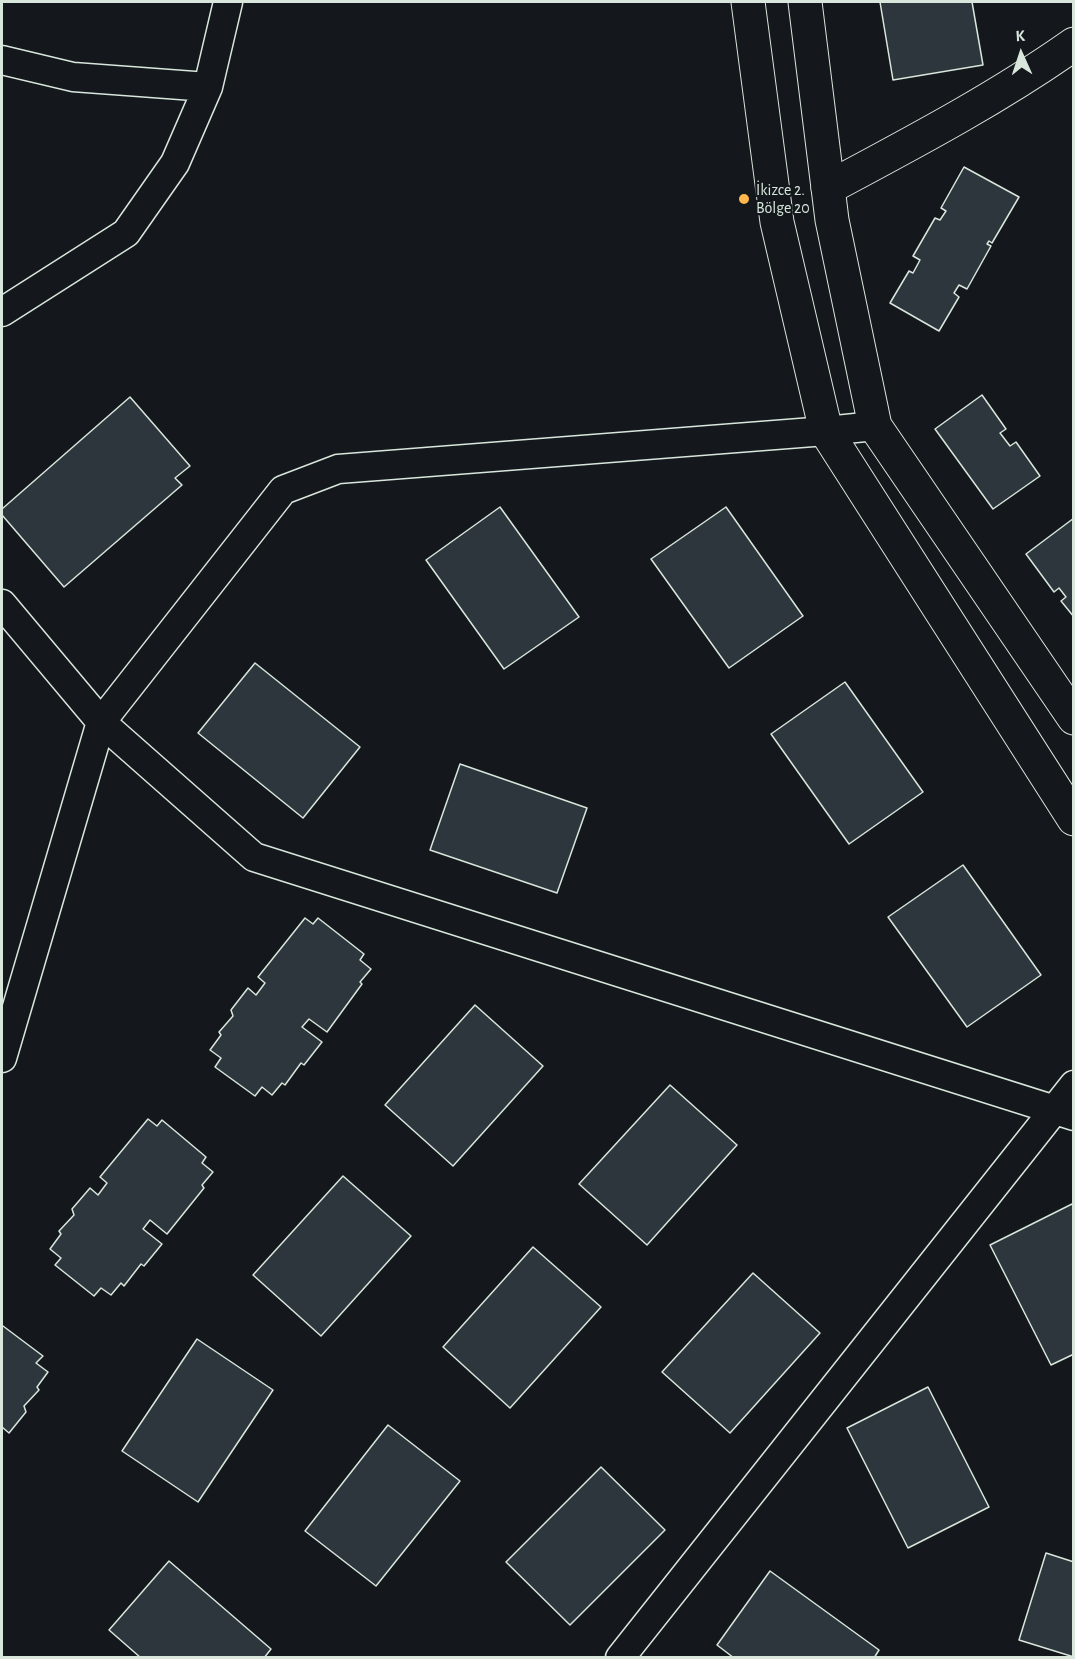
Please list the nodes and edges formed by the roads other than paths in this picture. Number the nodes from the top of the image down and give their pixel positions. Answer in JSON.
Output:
{"nodes":[{"id":1,"x":228,"y":2,"type":"edge"},
{"id":2,"x":748,"y":2,"type":"edge"},
{"id":3,"x":805,"y":2,"type":"edge"},
{"id":4,"x":1074,"y":44,"type":"edge"},
{"id":5,"x":2,"y":60,"type":"edge"},
{"id":6,"x":208,"y":87,"type":"junction"},
{"id":7,"x":828,"y":188,"type":"junction"},
{"id":8,"x":2,"y":312,"type":"edge"},
{"id":9,"x":875,"y":426,"type":"junction"},
{"id":10,"x":826,"y":431,"type":"junction"},
{"id":11,"x":2,"y":604,"type":"edge"},
{"id":12,"x":1074,"y":717,"type":"edge"},
{"id":13,"x":101,"y":722,"type":"junction"},
{"id":14,"x":1074,"y":819,"type":"edge"},
{"id":15,"x":2,"y":1058,"type":"edge"},
{"id":16,"x":1074,"y":1084,"type":"edge"},
{"id":17,"x":1064,"y":1113,"type":"edge"},
{"id":18,"x":622,"y":1657,"type":"edge"}],
"edges":[{"from":1,"to":6,"type":"street"},
{"from":2,"to":10,"type":"main road"},
{"from":3,"to":7,"type":"main road"},
{"from":4,"to":7,"type":"main road"},
{"from":5,"to":6,"type":"street"},
{"from":6,"to":8,"type":"street"},
{"from":7,"to":9,"type":"main road"},
{"from":9,"to":10,"type":"street"},
{"from":9,"to":12,"type":"main road"},
{"from":10,"to":13,"type":"street"},
{"from":10,"to":14,"type":"main road"},
{"from":11,"to":13,"type":"street"},
{"from":13,"to":15,"type":"street"},
{"from":13,"to":17,"type":"street"},
{"from":16,"to":17,"type":"street"},
{"from":17,"to":18,"type":"street"}]}
